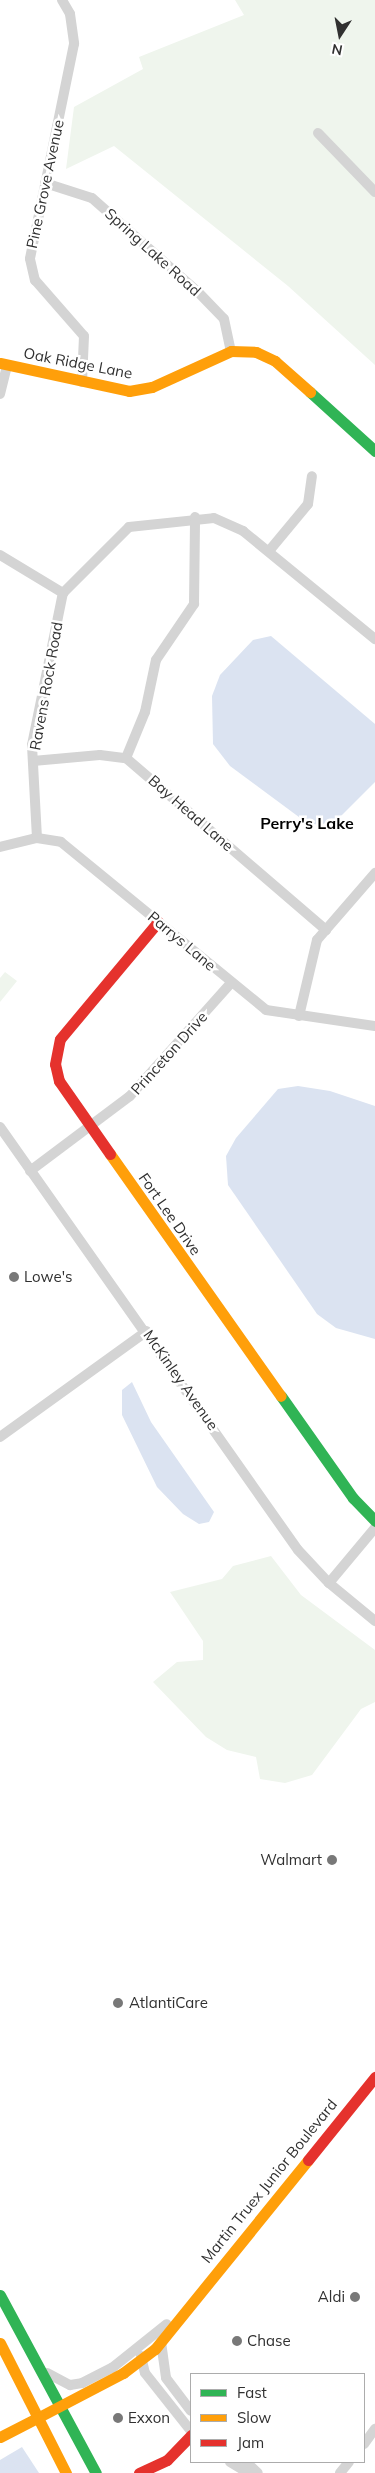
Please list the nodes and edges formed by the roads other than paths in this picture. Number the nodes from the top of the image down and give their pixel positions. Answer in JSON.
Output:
{"nodes":[{"id":1,"x":62,"y":0,"type":"edge"},
{"id":2,"x":318,"y":133,"type":"dead end"},
{"id":3,"x":45,"y":183,"type":"junction"},
{"id":4,"x":375,"y":192,"type":"edge"},
{"id":5,"x":231,"y":351,"type":"junction"},
{"id":6,"x":4,"y":364,"type":"edge"},
{"id":7,"x":82,"y":382,"type":"junction"},
{"id":8,"x":0,"y":394,"type":"edge"},
{"id":9,"x":375,"y":451,"type":"edge"},
{"id":10,"x":312,"y":476,"type":"dead end"},
{"id":11,"x":195,"y":517,"type":"junction"},
{"id":12,"x":269,"y":551,"type":"junction"},
{"id":13,"x":0,"y":555,"type":"edge"},
{"id":14,"x":63,"y":593,"type":"junction"},
{"id":15,"x":375,"y":639,"type":"edge"},
{"id":16,"x":126,"y":758,"type":"junction"},
{"id":17,"x":33,"y":761,"type":"junction"},
{"id":18,"x":37,"y":838,"type":"junction"},
{"id":19,"x":0,"y":847,"type":"edge"},
{"id":20,"x":375,"y":873,"type":"edge"},
{"id":21,"x":158,"y":922,"type":"junction"},
{"id":22,"x":326,"y":930,"type":"junction"},
{"id":23,"x":231,"y":983,"type":"junction"},
{"id":24,"x":299,"y":1016,"type":"junction"},
{"id":25,"x":375,"y":1026,"type":"edge"},
{"id":26,"x":0,"y":1126,"type":"edge"},
{"id":27,"x":90,"y":1126,"type":"junction"},
{"id":28,"x":30,"y":1171,"type":"junction"},
{"id":29,"x":147,"y":1331,"type":"junction"},
{"id":30,"x":0,"y":1437,"type":"edge"},
{"id":31,"x":375,"y":1521,"type":"edge"},
{"id":32,"x":375,"y":1528,"type":"edge"},
{"id":33,"x":328,"y":1583,"type":"junction"},
{"id":34,"x":375,"y":1621,"type":"edge"},
{"id":35,"x":375,"y":2076,"type":"edge"},
{"id":36,"x":0,"y":2295,"type":"edge"},
{"id":37,"x":186,"y":2306,"type":"junction"},
{"id":38,"x":161,"y":2342,"type":"junction"},
{"id":39,"x":0,"y":2343,"type":"edge"},
{"id":40,"x":144,"y":2345,"type":"junction"},
{"id":41,"x":140,"y":2362,"type":"junction"},
{"id":42,"x":44,"y":2371,"type":"junction"},
{"id":43,"x":62,"y":2405,"type":"junction"},
{"id":44,"x":190,"y":2410,"type":"edge"},
{"id":45,"x":39,"y":2417,"type":"junction"},
{"id":46,"x":375,"y":2429,"type":"edge"},
{"id":47,"x":190,"y":2430,"type":"edge"},
{"id":48,"x":190,"y":2436,"type":"edge"},
{"id":49,"x":0,"y":2437,"type":"edge"},
{"id":50,"x":365,"y":2443,"type":"edge"},
{"id":51,"x":52,"y":2444,"type":"junction"},
{"id":52,"x":232,"y":2463,"type":"edge"},
{"id":53,"x":247,"y":2463,"type":"edge"},
{"id":54,"x":348,"y":2463,"type":"edge"},
{"id":55,"x":61,"y":2473,"type":"edge"},
{"id":56,"x":66,"y":2473,"type":"edge"},
{"id":57,"x":96,"y":2473,"type":"edge"},
{"id":58,"x":139,"y":2473,"type":"edge"},
{"id":59,"x":248,"y":2473,"type":"edge"},
{"id":60,"x":258,"y":2473,"type":"edge"},
{"id":61,"x":340,"y":2473,"type":"edge"}],
"edges":[{"from":1,"to":3,"type":"street","name":"Pine Grove Avenue"},
{"from":2,"to":4,"type":"street"},
{"from":3,"to":5,"type":"street","name":"Spring Lake Road"},
{"from":3,"to":7,"type":"street","name":"Pine Grove Avenue"},
{"from":5,"to":7,"type":"main road","name":"Oak Ridge Lane"},
{"from":5,"to":9,"type":"main road","name":"Oak Ridge Lane"},
{"from":6,"to":7,"type":"main road","name":"Oak Ridge Lane"},
{"from":6,"to":8,"type":"street"},
{"from":10,"to":12,"type":"street"},
{"from":11,"to":12,"type":"street"},
{"from":11,"to":14,"type":"street"},
{"from":11,"to":16,"type":"street"},
{"from":12,"to":15,"type":"street"},
{"from":13,"to":14,"type":"street"},
{"from":14,"to":17,"type":"street","name":"Ravens Rock Road"},
{"from":16,"to":17,"type":"street"},
{"from":16,"to":22,"type":"street","name":"Bay Head Lane"},
{"from":17,"to":18,"type":"street","name":"Ravens Rock Road"},
{"from":18,"to":19,"type":"street","name":"Parrys Lane"},
{"from":18,"to":21,"type":"street","name":"Parrys Lane"},
{"from":20,"to":22,"type":"street"},
{"from":21,"to":23,"type":"street","name":"Parrys Lane"},
{"from":21,"to":27,"type":"main road","name":"Fort Lee Drive"},
{"from":22,"to":24,"type":"street"},
{"from":23,"to":24,"type":"street","name":"Parrys Lane"},
{"from":23,"to":27,"type":"street","name":"Princeton Drive"},
{"from":24,"to":25,"type":"street","name":"Parrys Lane"},
{"from":26,"to":28,"type":"street","name":"McKinley Avenue"},
{"from":27,"to":28,"type":"street","name":"Princeton Drive"},
{"from":27,"to":31,"type":"main road","name":"Fort Lee Drive"},
{"from":28,"to":29,"type":"street","name":"McKinley Avenue"},
{"from":29,"to":30,"type":"street"},
{"from":29,"to":33,"type":"street","name":"McKinley Avenue"},
{"from":32,"to":33,"type":"street"},
{"from":33,"to":34,"type":"street","name":"McKinley Avenue"},
{"from":35,"to":37,"type":"main road","name":"Martin Truex Junior Boulevard"},
{"from":36,"to":42,"type":"main road"},
{"from":37,"to":38,"type":"main road","name":"Martin Truex Junior Boulevard"},
{"from":37,"to":40,"type":"street","name":"Martin Truex Junior Boulevard"},
{"from":38,"to":41,"type":"main road","name":"Martin Truex Junior Boulevard"},
{"from":38,"to":44,"type":"street"},
{"from":39,"to":45,"type":"main road"},
{"from":40,"to":41,"type":"street"},
{"from":40,"to":42,"type":"street","name":"Martin Truex Junior Boulevard"},
{"from":41,"to":43,"type":"main road","name":"Martin Truex Junior Boulevard"},
{"from":41,"to":47,"type":"street"},
{"from":42,"to":43,"type":"main road"},
{"from":43,"to":45,"type":"main road","name":"Martin Truex Junior Boulevard"},
{"from":43,"to":57,"type":"main road"},
{"from":45,"to":49,"type":"main road","name":"Martin Truex Junior Boulevard"},
{"from":45,"to":51,"type":"main road"},
{"from":46,"to":50,"type":"street"},
{"from":48,"to":58,"type":"main road"},
{"from":51,"to":55,"type":"main road"},
{"from":51,"to":56,"type":"main road"},
{"from":52,"to":59,"type":"street"},
{"from":53,"to":60,"type":"street"},
{"from":54,"to":61,"type":"street"}]}
